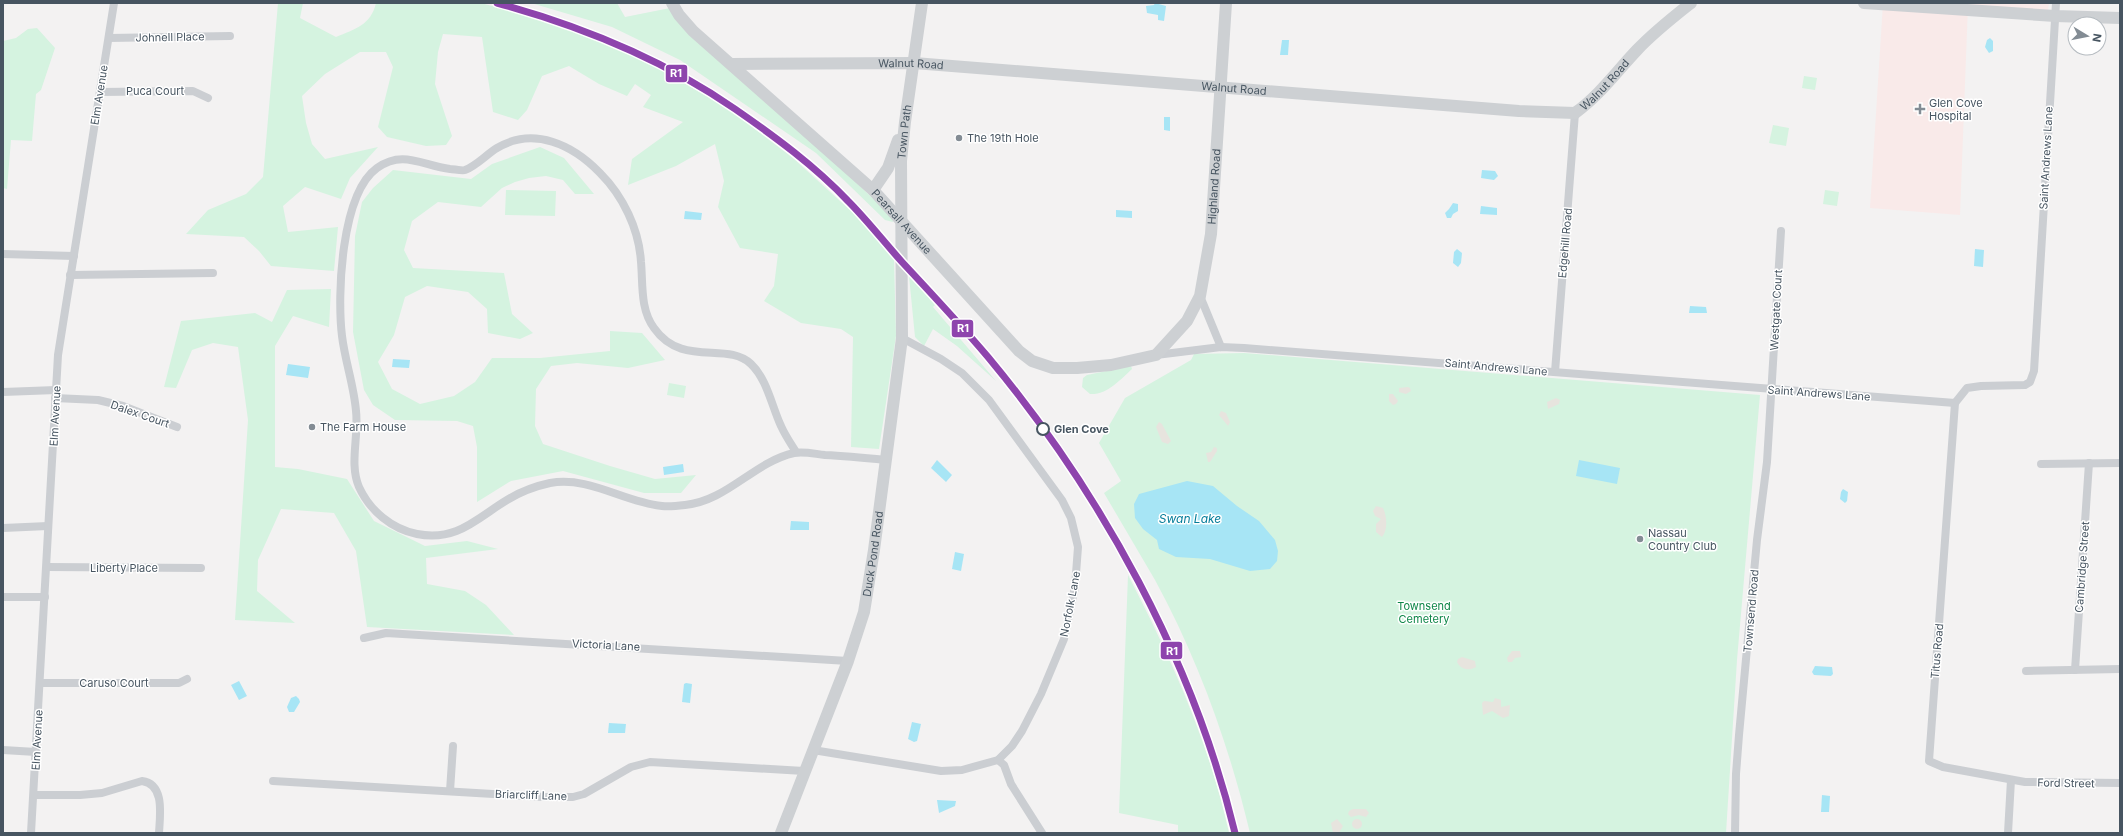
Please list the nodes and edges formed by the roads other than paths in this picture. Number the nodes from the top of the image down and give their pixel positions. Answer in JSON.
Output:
{"nodes":[{"id":1,"x":114,"y":3,"type":"edge"},
{"id":2,"x":672,"y":3,"type":"edge"},
{"id":3,"x":922,"y":3,"type":"edge"},
{"id":4,"x":1226,"y":3,"type":"edge"},
{"id":5,"x":1691,"y":3,"type":"edge"},
{"id":6,"x":1864,"y":3,"type":"edge"},
{"id":7,"x":2056,"y":3,"type":"edge"},
{"id":8,"x":2055,"y":16,"type":"junction"},
{"id":9,"x":2120,"y":18,"type":"edge"},
{"id":10,"x":230,"y":36,"type":"dead end"},
{"id":11,"x":109,"y":38,"type":"junction"},
{"id":12,"x":914,"y":63,"type":"junction"},
{"id":13,"x":732,"y":64,"type":"junction"},
{"id":14,"x":1221,"y":88,"type":"junction"},
{"id":15,"x":100,"y":92,"type":"junction"},
{"id":16,"x":208,"y":98,"type":"dead end"},
{"id":17,"x":1575,"y":113,"type":"junction"},
{"id":18,"x":905,"y":122,"type":"junction"},
{"id":19,"x":873,"y":190,"type":"junction"},
{"id":20,"x":900,"y":220,"type":"junction"},
{"id":21,"x":1781,"y":231,"type":"dead end"},
{"id":22,"x":3,"y":254,"type":"edge"},
{"id":23,"x":932,"y":254,"type":"junction"},
{"id":24,"x":74,"y":256,"type":"junction"},
{"id":25,"x":902,"y":257,"type":"junction"},
{"id":26,"x":212,"y":273,"type":"dead end"},
{"id":27,"x":70,"y":275,"type":"junction"},
{"id":28,"x":1200,"y":296,"type":"junction"},
{"id":29,"x":902,"y":338,"type":"junction"},
{"id":30,"x":1221,"y":347,"type":"junction"},
{"id":31,"x":1156,"y":355,"type":"junction"},
{"id":32,"x":1555,"y":372,"type":"junction"},
{"id":33,"x":1772,"y":390,"type":"junction"},
{"id":34,"x":3,"y":392,"type":"edge"},
{"id":35,"x":56,"y":394,"type":"junction"},
{"id":36,"x":1955,"y":403,"type":"junction"},
{"id":37,"x":178,"y":427,"type":"dead end"},
{"id":38,"x":796,"y":452,"type":"junction"},
{"id":39,"x":886,"y":460,"type":"junction"},
{"id":40,"x":2089,"y":463,"type":"junction"},
{"id":41,"x":2120,"y":463,"type":"edge"},
{"id":42,"x":2041,"y":464,"type":"dead end"},
{"id":43,"x":48,"y":526,"type":"junction"},
{"id":44,"x":3,"y":528,"type":"edge"},
{"id":45,"x":47,"y":567,"type":"junction"},
{"id":46,"x":201,"y":568,"type":"dead end"},
{"id":47,"x":45,"y":596,"type":"junction"},
{"id":48,"x":3,"y":597,"type":"edge"},
{"id":49,"x":364,"y":638,"type":"dead end"},
{"id":50,"x":848,"y":661,"type":"junction"},
{"id":51,"x":2120,"y":669,"type":"edge"},
{"id":52,"x":2075,"y":670,"type":"junction"},
{"id":53,"x":2026,"y":671,"type":"dead end"},
{"id":54,"x":187,"y":679,"type":"dead end"},
{"id":55,"x":40,"y":683,"type":"junction"},
{"id":56,"x":453,"y":746,"type":"dead end"},
{"id":57,"x":3,"y":750,"type":"edge"},
{"id":58,"x":813,"y":750,"type":"junction"},
{"id":59,"x":36,"y":752,"type":"junction"},
{"id":60,"x":998,"y":760,"type":"junction"},
{"id":61,"x":804,"y":771,"type":"junction"},
{"id":62,"x":2011,"y":780,"type":"junction"},
{"id":63,"x":273,"y":782,"type":"dead end"},
{"id":64,"x":2120,"y":783,"type":"edge"},
{"id":65,"x":450,"y":791,"type":"junction"},
{"id":66,"x":34,"y":795,"type":"junction"},
{"id":67,"x":32,"y":833,"type":"edge"},
{"id":68,"x":159,"y":833,"type":"edge"},
{"id":69,"x":781,"y":833,"type":"edge"},
{"id":70,"x":1042,"y":833,"type":"edge"},
{"id":71,"x":1735,"y":833,"type":"edge"},
{"id":72,"x":2008,"y":833,"type":"edge"}],
"edges":[{"from":1,"to":11,"type":"street","name":"Elm Avenue"},
{"from":2,"to":13,"type":"street","name":"Pearsall Avenue"},
{"from":3,"to":12,"type":"street","name":"Town Path"},
{"from":4,"to":14,"type":"street","name":"Highland Road"},
{"from":5,"to":17,"type":"street","name":"Walnut Road"},
{"from":6,"to":8,"type":"street"},
{"from":7,"to":8,"type":"street","name":"Saint Andrews Lane"},
{"from":8,"to":9,"type":"street"},
{"from":8,"to":36,"type":"street","name":"Saint Andrews Lane"},
{"from":10,"to":11,"type":"street","name":"Johnell Place"},
{"from":11,"to":15,"type":"street","name":"Elm Avenue"},
{"from":12,"to":13,"type":"street","name":"Walnut Road"},
{"from":12,"to":14,"type":"street","name":"Walnut Road"},
{"from":12,"to":18,"type":"street","name":"Town Path"},
{"from":13,"to":19,"type":"street","name":"Pearsall Avenue"},
{"from":14,"to":17,"type":"street","name":"Walnut Road"},
{"from":14,"to":28,"type":"street","name":"Highland Road"},
{"from":15,"to":16,"type":"street","name":"Puca Court"},
{"from":15,"to":24,"type":"street","name":"Elm Avenue"},
{"from":17,"to":32,"type":"street","name":"Edgehill Road"},
{"from":18,"to":19,"type":"street"},
{"from":18,"to":20,"type":"street","name":"Town Path"},
{"from":19,"to":20,"type":"street","name":"Pearsall Avenue"},
{"from":20,"to":23,"type":"street","name":"Pearsall Avenue"},
{"from":20,"to":25,"type":"street","name":"Town Path"},
{"from":21,"to":33,"type":"street","name":"Westgate Court"},
{"from":22,"to":24,"type":"street"},
{"from":23,"to":25,"type":"street"},
{"from":23,"to":31,"type":"street","name":"Pearsall Avenue"},
{"from":24,"to":27,"type":"street","name":"Elm Avenue"},
{"from":25,"to":29,"type":"street","name":"Duck Pond Road"},
{"from":26,"to":27,"type":"street"},
{"from":27,"to":35,"type":"street","name":"Elm Avenue"},
{"from":28,"to":30,"type":"street"},
{"from":28,"to":31,"type":"street","name":"Highland Road"},
{"from":29,"to":39,"type":"street","name":"Duck Pond Road"},
{"from":29,"to":60,"type":"street","name":"Norfolk Lane"},
{"from":30,"to":31,"type":"street","name":"Saint Andrews Lane"},
{"from":30,"to":32,"type":"street","name":"Saint Andrews Lane"},
{"from":32,"to":33,"type":"street","name":"Saint Andrews Lane"},
{"from":33,"to":36,"type":"street","name":"Saint Andrews Lane"},
{"from":33,"to":71,"type":"street","name":"Townsend Road"},
{"from":34,"to":35,"type":"street","name":"Dalex Court"},
{"from":35,"to":37,"type":"street","name":"Dalex Court"},
{"from":35,"to":43,"type":"street","name":"Elm Avenue"},
{"from":36,"to":62,"type":"street","name":"Titus Road"},
{"from":38,"to":38,"type":"street"},
{"from":38,"to":39,"type":"street"},
{"from":39,"to":50,"type":"street","name":"Duck Pond Road"},
{"from":40,"to":41,"type":"street"},
{"from":40,"to":42,"type":"street"},
{"from":40,"to":52,"type":"street","name":"Cambridge Street"},
{"from":43,"to":44,"type":"street"},
{"from":43,"to":45,"type":"street","name":"Elm Avenue"},
{"from":45,"to":46,"type":"street","name":"Liberty Place"},
{"from":45,"to":47,"type":"street","name":"Elm Avenue"},
{"from":47,"to":48,"type":"street"},
{"from":47,"to":55,"type":"street","name":"Elm Avenue"},
{"from":49,"to":50,"type":"street","name":"Victoria Lane"},
{"from":50,"to":58,"type":"street","name":"Duck Pond Road"},
{"from":51,"to":52,"type":"street"},
{"from":52,"to":53,"type":"street"},
{"from":54,"to":55,"type":"street","name":"Caruso Court"},
{"from":55,"to":59,"type":"street","name":"Elm Avenue"},
{"from":56,"to":65,"type":"street"},
{"from":57,"to":59,"type":"street"},
{"from":58,"to":60,"type":"street","name":"Norfolk Lane"},
{"from":58,"to":61,"type":"street","name":"Duck Pond Road"},
{"from":59,"to":66,"type":"street","name":"Elm Avenue"},
{"from":60,"to":70,"type":"street"},
{"from":61,"to":65,"type":"street","name":"Briarcliff Lane"},
{"from":61,"to":69,"type":"street","name":"Duck Pond Road"},
{"from":62,"to":64,"type":"street","name":"Ford Street"},
{"from":62,"to":72,"type":"street"},
{"from":63,"to":65,"type":"street","name":"Briarcliff Lane"},
{"from":66,"to":67,"type":"street","name":"Elm Avenue"},
{"from":66,"to":68,"type":"street"}]}
